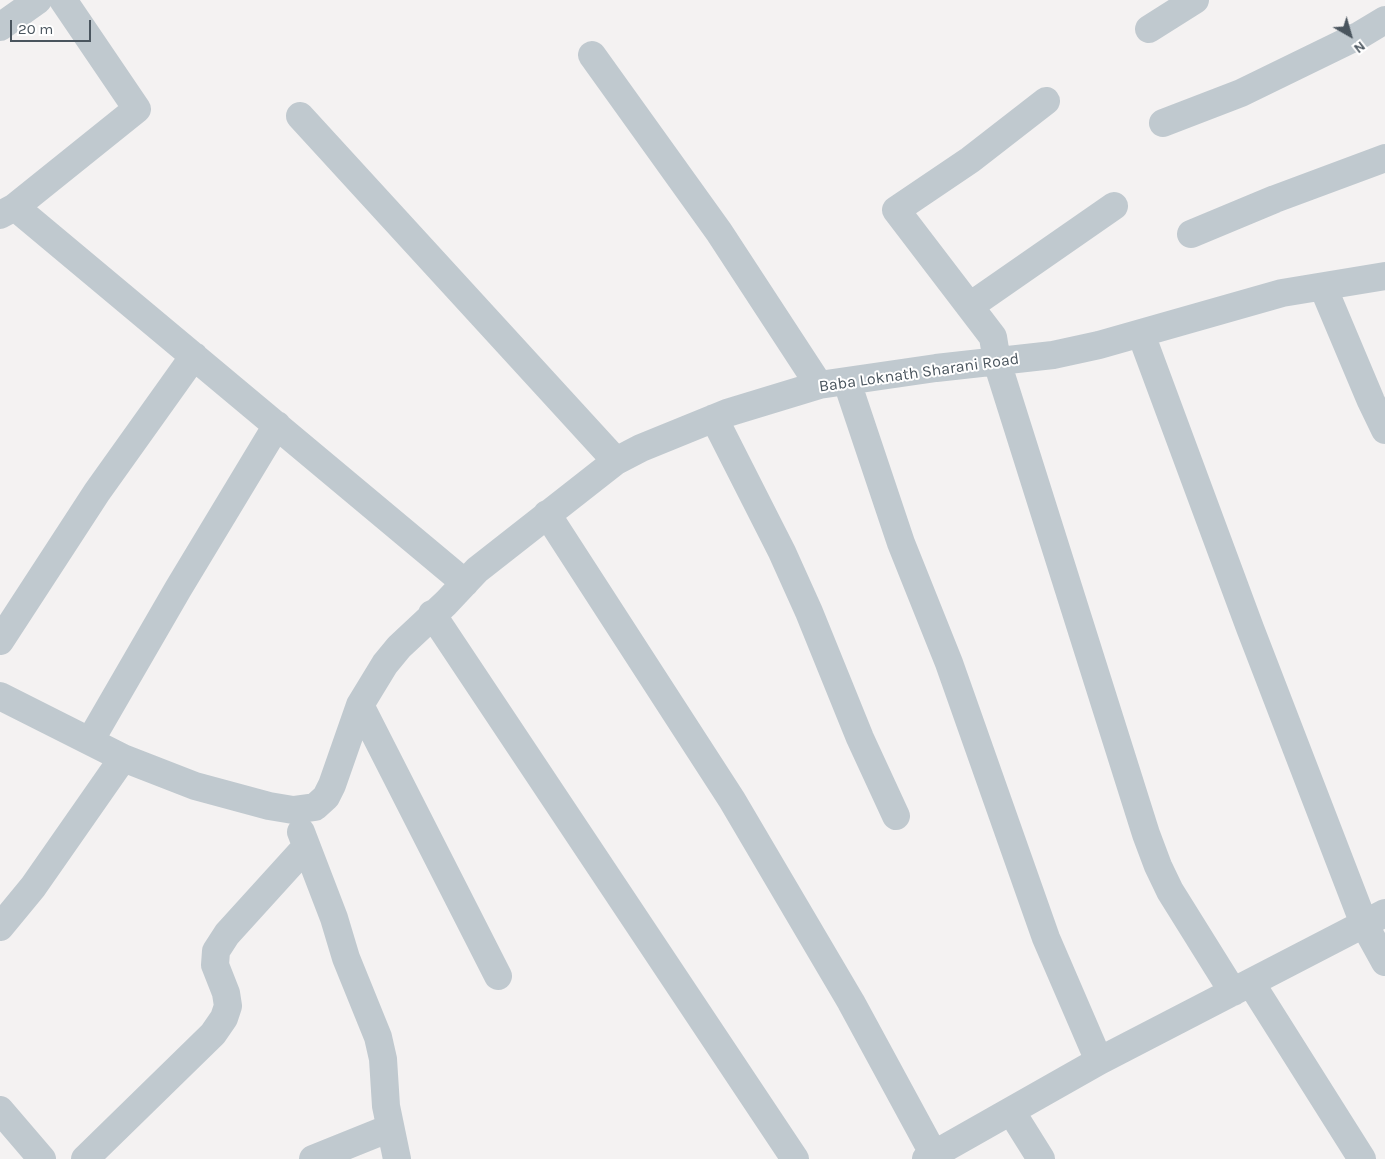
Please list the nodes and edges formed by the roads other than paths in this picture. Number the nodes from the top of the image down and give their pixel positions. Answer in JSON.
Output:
{"nodes":[{"id":1,"x":38,"y":0,"type":"edge"},
{"id":2,"x":63,"y":0,"type":"edge"},
{"id":3,"x":1195,"y":0,"type":"edge"},
{"id":4,"x":1385,"y":20,"type":"edge"},
{"id":5,"x":0,"y":27,"type":"edge"},
{"id":6,"x":1149,"y":29,"type":"dead end"},
{"id":7,"x":592,"y":55,"type":"dead end"},
{"id":8,"x":1046,"y":100,"type":"dead end"},
{"id":9,"x":300,"y":116,"type":"dead end"},
{"id":10,"x":1163,"y":123,"type":"dead end"},
{"id":11,"x":1385,"y":158,"type":"edge"},
{"id":12,"x":1114,"y":206,"type":"dead end"},
{"id":13,"x":8,"y":211,"type":"edge"},
{"id":14,"x":1191,"y":234,"type":"dead end"},
{"id":15,"x":1385,"y":276,"type":"edge"},
{"id":16,"x":1323,"y":286,"type":"junction"},
{"id":17,"x":970,"y":306,"type":"junction"},
{"id":18,"x":1141,"y":334,"type":"junction"},
{"id":19,"x":194,"y":356,"type":"junction"},
{"id":20,"x":997,"y":362,"type":"junction"},
{"id":21,"x":847,"y":382,"type":"junction"},
{"id":22,"x":819,"y":385,"type":"junction"},
{"id":23,"x":714,"y":418,"type":"junction"},
{"id":24,"x":276,"y":425,"type":"junction"},
{"id":25,"x":1385,"y":430,"type":"edge"},
{"id":26,"x":616,"y":460,"type":"junction"},
{"id":27,"x":547,"y":514,"type":"junction"},
{"id":28,"x":465,"y":582,"type":"junction"},
{"id":29,"x":432,"y":614,"type":"junction"},
{"id":30,"x":0,"y":641,"type":"edge"},
{"id":31,"x":360,"y":705,"type":"junction"},
{"id":32,"x":4,"y":706,"type":"edge"},
{"id":33,"x":90,"y":741,"type":"junction"},
{"id":34,"x":123,"y":758,"type":"junction"},
{"id":35,"x":293,"y":810,"type":"junction"},
{"id":36,"x":896,"y":816,"type":"dead end"},
{"id":37,"x":306,"y":847,"type":"junction"},
{"id":38,"x":1374,"y":919,"type":"edge"},
{"id":39,"x":0,"y":927,"type":"edge"},
{"id":40,"x":1385,"y":962,"type":"edge"},
{"id":41,"x":498,"y":976,"type":"dead end"},
{"id":42,"x":1242,"y":988,"type":"junction"},
{"id":43,"x":1099,"y":1061,"type":"junction"},
{"id":44,"x":0,"y":1110,"type":"edge"},
{"id":45,"x":1011,"y":1111,"type":"junction"},
{"id":46,"x":390,"y":1128,"type":"junction"},
{"id":47,"x":930,"y":1157,"type":"edge"},
{"id":48,"x":42,"y":1159,"type":"edge"},
{"id":49,"x":85,"y":1159,"type":"edge"},
{"id":50,"x":312,"y":1159,"type":"edge"},
{"id":51,"x":397,"y":1159,"type":"edge"},
{"id":52,"x":795,"y":1159,"type":"edge"},
{"id":53,"x":1041,"y":1159,"type":"edge"},
{"id":54,"x":1362,"y":1159,"type":"edge"}],
"edges":[{"from":1,"to":5,"type":"street"},
{"from":2,"to":13,"type":"street"},
{"from":3,"to":6,"type":"street"},
{"from":4,"to":10,"type":"street"},
{"from":7,"to":22,"type":"street"},
{"from":8,"to":17,"type":"street"},
{"from":9,"to":26,"type":"street"},
{"from":11,"to":14,"type":"street"},
{"from":12,"to":17,"type":"street"},
{"from":13,"to":19,"type":"street"},
{"from":15,"to":16,"type":"street","name":"Baba Loknath Sharani Road"},
{"from":16,"to":18,"type":"street","name":"Baba Loknath Sharani Road"},
{"from":16,"to":25,"type":"street"},
{"from":17,"to":20,"type":"street"},
{"from":18,"to":20,"type":"street","name":"Baba Loknath Sharani Road"},
{"from":18,"to":38,"type":"street"},
{"from":19,"to":24,"type":"street"},
{"from":19,"to":30,"type":"street"},
{"from":20,"to":21,"type":"street","name":"Baba Loknath Sharani Road"},
{"from":20,"to":42,"type":"street"},
{"from":21,"to":22,"type":"street","name":"Baba Loknath Sharani Road"},
{"from":21,"to":43,"type":"street"},
{"from":22,"to":23,"type":"street","name":"Baba Loknath Sharani Road"},
{"from":23,"to":26,"type":"street","name":"Baba Loknath Sharani Road"},
{"from":23,"to":36,"type":"street"},
{"from":24,"to":28,"type":"street"},
{"from":24,"to":33,"type":"street"},
{"from":26,"to":27,"type":"street","name":"Baba Loknath Sharani Road"},
{"from":27,"to":28,"type":"street","name":"Baba Loknath Sharani Road"},
{"from":27,"to":47,"type":"street"},
{"from":28,"to":29,"type":"street","name":"Baba Loknath Sharani Road"},
{"from":29,"to":31,"type":"street","name":"Baba Loknath Sharani Road"},
{"from":29,"to":52,"type":"street"},
{"from":31,"to":35,"type":"street","name":"Baba Loknath Sharani Road"},
{"from":31,"to":41,"type":"street"},
{"from":32,"to":33,"type":"street","name":"Baba Loknath Sharani Road"},
{"from":33,"to":34,"type":"street","name":"Baba Loknath Sharani Road"},
{"from":34,"to":35,"type":"street","name":"Baba Loknath Sharani Road"},
{"from":34,"to":39,"type":"street"},
{"from":35,"to":37,"type":"street"},
{"from":37,"to":46,"type":"street"},
{"from":37,"to":49,"type":"street"},
{"from":38,"to":40,"type":"street"},
{"from":38,"to":42,"type":"street"},
{"from":42,"to":43,"type":"street"},
{"from":42,"to":54,"type":"street"},
{"from":43,"to":45,"type":"street"},
{"from":44,"to":48,"type":"street"},
{"from":45,"to":47,"type":"street"},
{"from":45,"to":53,"type":"street"},
{"from":46,"to":50,"type":"street"},
{"from":46,"to":51,"type":"street"}]}
